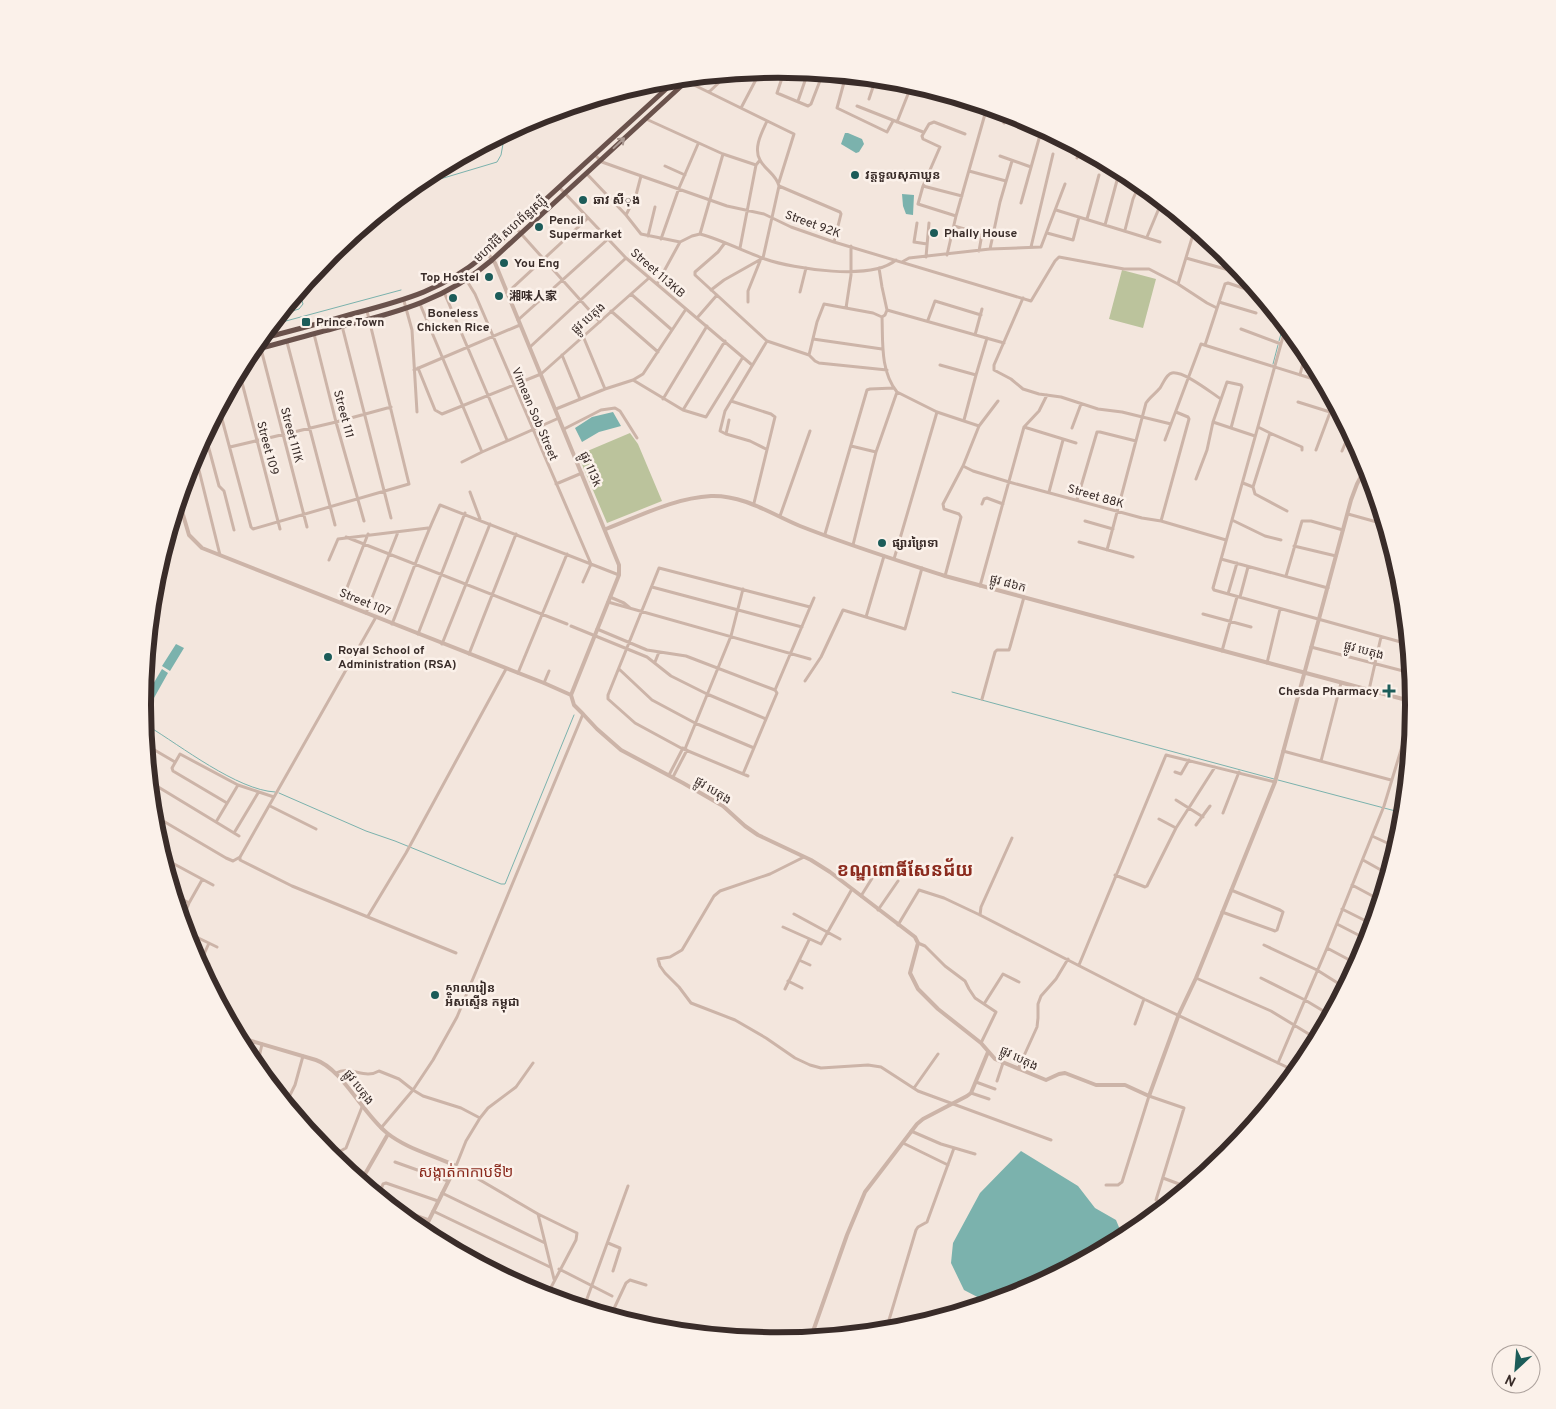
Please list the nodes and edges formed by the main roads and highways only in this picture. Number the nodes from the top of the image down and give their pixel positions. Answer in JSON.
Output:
{"nodes":[{"id":1,"x":681,"y":86,"type":"edge"},
{"id":2,"x":667,"y":88,"type":"edge"},
{"id":3,"x":272,"y":336,"type":"edge"},
{"id":4,"x":263,"y":347,"type":"edge"}],
"edges":[{"from":4,"to":1,"type":"highway","name":"មហាវិថី សហព័ន្ធរុស្ស៊ី","one_way":true},
{"from":2,"to":3,"type":"highway","name":"មហាវិថី សហព័ន្ធរុស្ស៊ី"}]}
